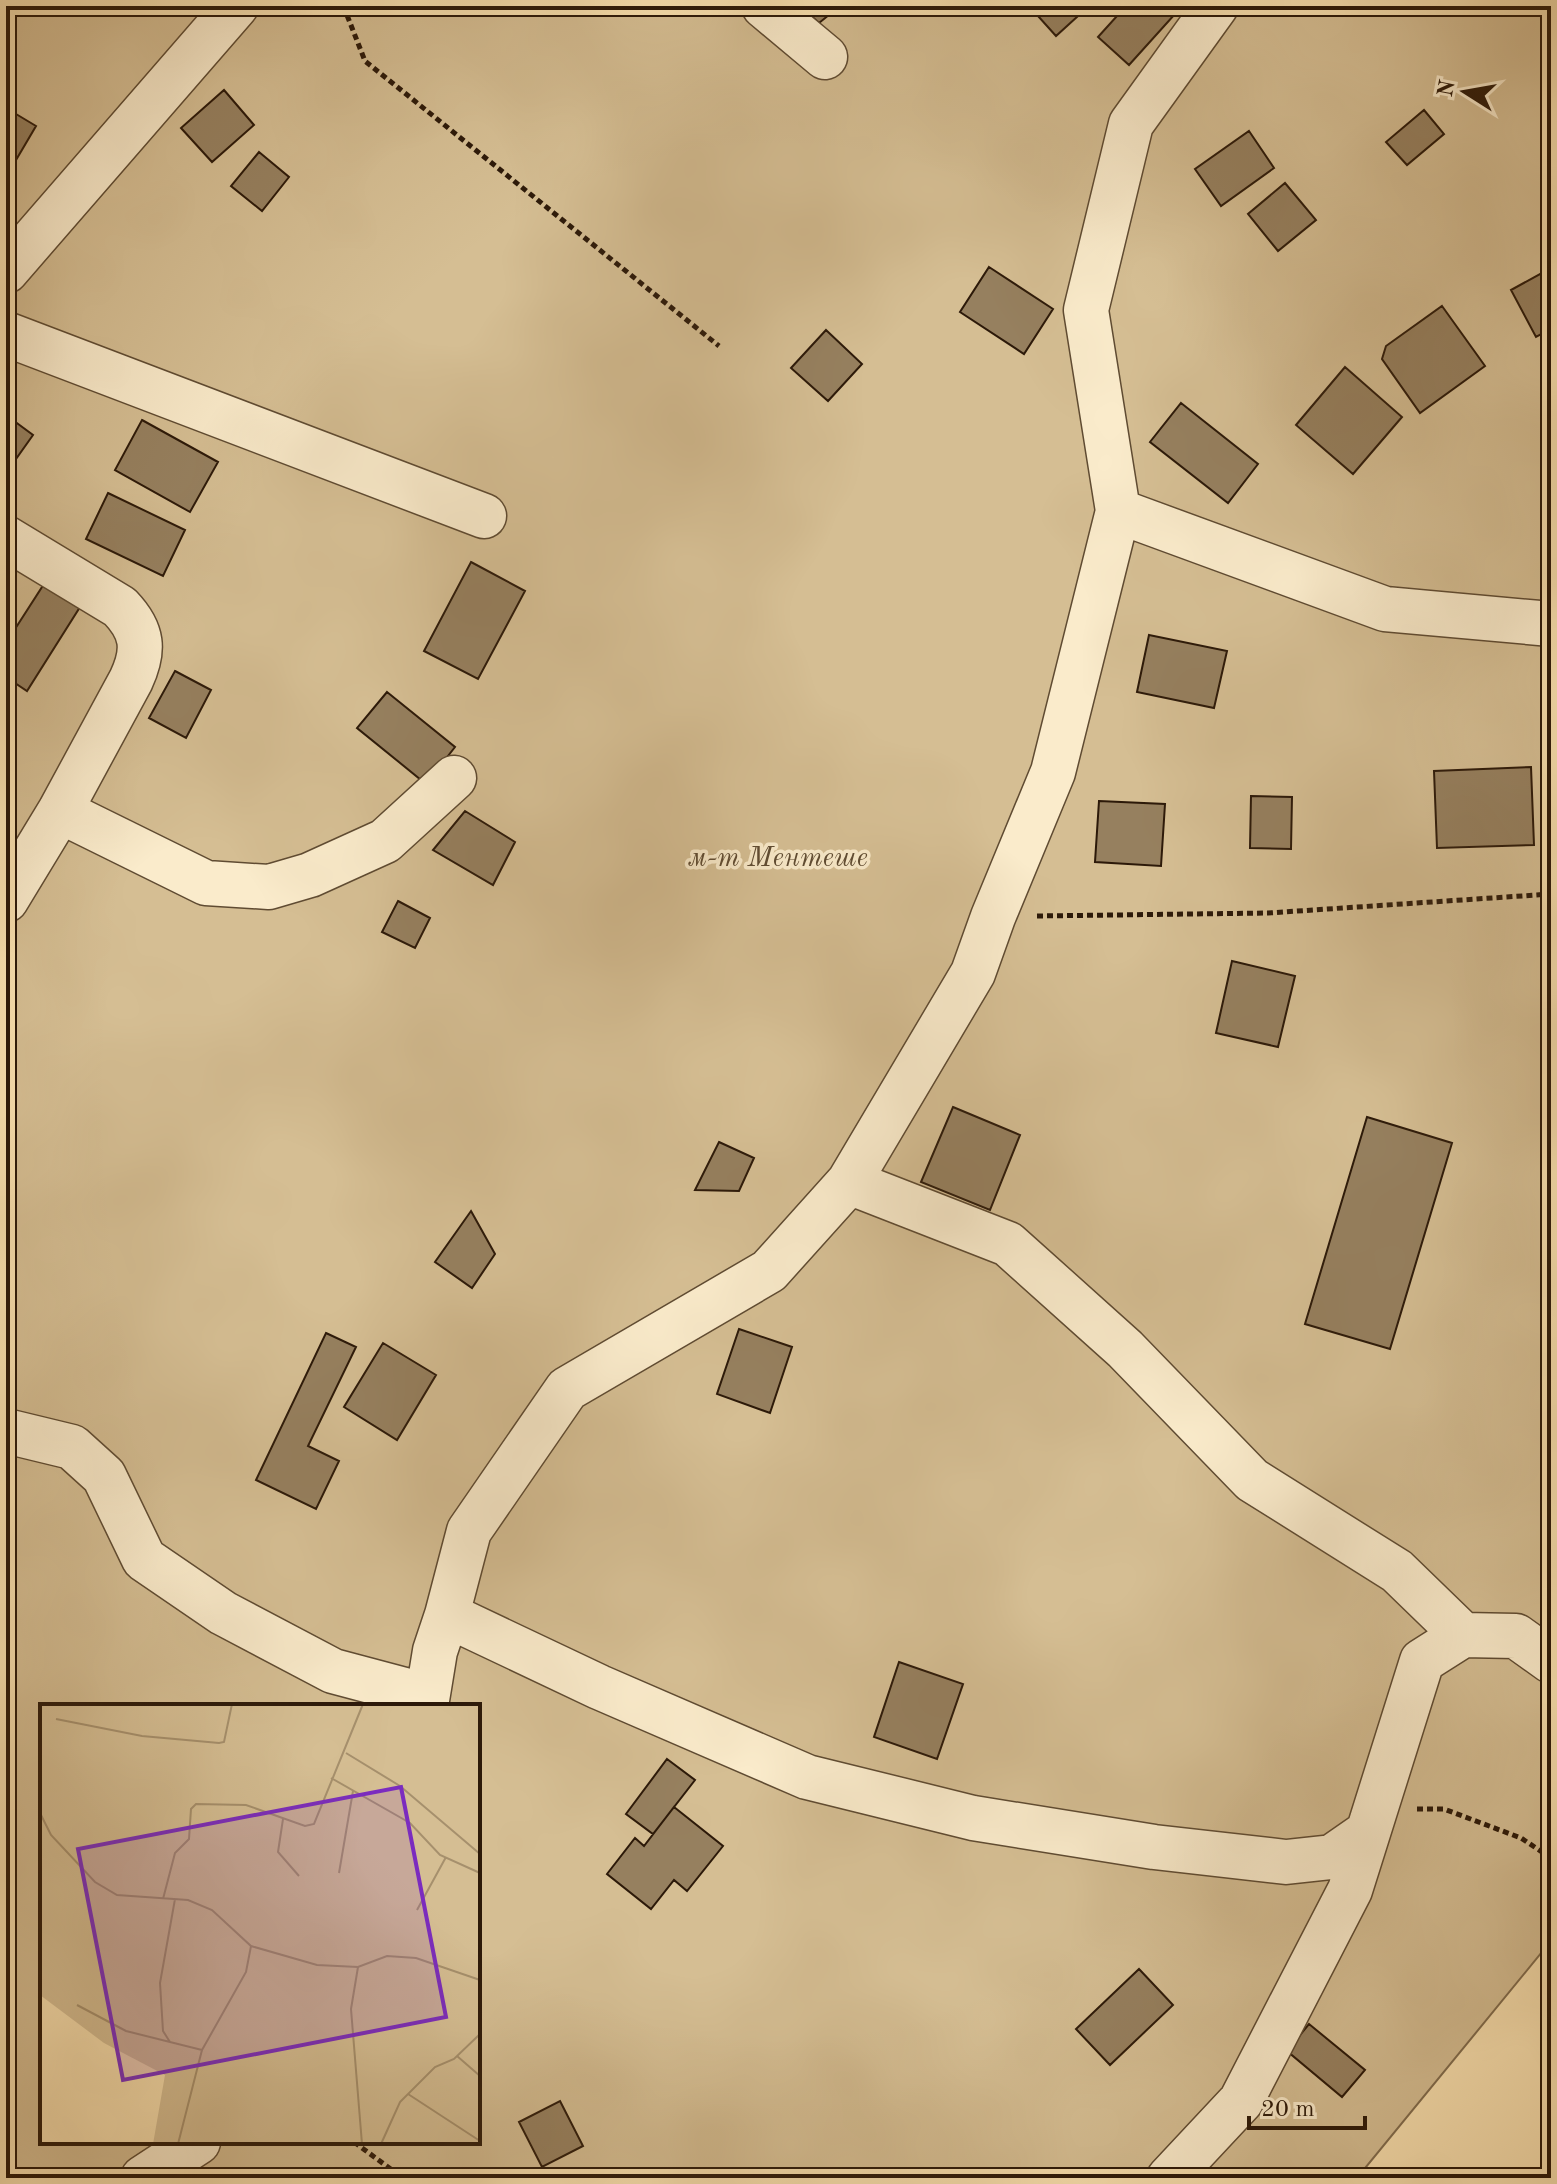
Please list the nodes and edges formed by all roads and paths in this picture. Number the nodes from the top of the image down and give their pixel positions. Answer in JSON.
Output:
{"nodes":[{"id":1,"x":236,"y":6,"type":"edge"},
{"id":2,"x":346,"y":6,"type":"edge"},
{"id":3,"x":764,"y":6,"type":"edge"},
{"id":4,"x":1216,"y":6,"type":"edge"},
{"id":5,"x":825,"y":57,"type":"dead end"},
{"id":6,"x":6,"y":271,"type":"edge"},
{"id":7,"x":6,"y":334,"type":"edge"},
{"id":8,"x":719,"y":346,"type":"dead end"},
{"id":9,"x":1118,"y":511,"type":"junction"},
{"id":10,"x":484,"y":516,"type":"dead end"},
{"id":11,"x":6,"y":538,"type":"edge"},
{"id":12,"x":1551,"y":624,"type":"edge"},
{"id":13,"x":454,"y":778,"type":"dead end"},
{"id":14,"x":60,"y":811,"type":"junction"},
{"id":15,"x":1551,"y":894,"type":"edge"},
{"id":16,"x":6,"y":900,"type":"edge"},
{"id":17,"x":993,"y":917,"type":"junction"},
{"id":18,"x":849,"y":1182,"type":"junction"},
{"id":19,"x":6,"y":1431,"type":"edge"},
{"id":20,"x":447,"y":1615,"type":"junction"},
{"id":21,"x":1463,"y":1635,"type":"junction"},
{"id":22,"x":1551,"y":1661,"type":"edge"},
{"id":23,"x":426,"y":1701,"type":"edge"},
{"id":24,"x":1372,"y":1820,"type":"junction"},
{"id":25,"x":1551,"y":1858,"type":"edge"},
{"id":26,"x":195,"y":2144,"type":"edge"},
{"id":27,"x":357,"y":2144,"type":"edge"},
{"id":28,"x":143,"y":2178,"type":"edge"},
{"id":29,"x":399,"y":2178,"type":"edge"},
{"id":30,"x":1169,"y":2178,"type":"edge"}],
"edges":[{"from":1,"to":6,"type":"street"},
{"from":2,"to":8,"type":"path"},
{"from":3,"to":5,"type":"street"},
{"from":4,"to":9,"type":"street"},
{"from":7,"to":10,"type":"street"},
{"from":9,"to":12,"type":"street"},
{"from":9,"to":17,"type":"street"},
{"from":11,"to":14,"type":"street"},
{"from":13,"to":14,"type":"street"},
{"from":14,"to":16,"type":"street"},
{"from":15,"to":17,"type":"path"},
{"from":17,"to":18,"type":"street"},
{"from":18,"to":20,"type":"street"},
{"from":18,"to":21,"type":"street"},
{"from":19,"to":23,"type":"street"},
{"from":20,"to":23,"type":"street"},
{"from":20,"to":24,"type":"street"},
{"from":21,"to":22,"type":"street"},
{"from":21,"to":24,"type":"street"},
{"from":24,"to":25,"type":"path"},
{"from":24,"to":30,"type":"street"},
{"from":26,"to":28,"type":"street"},
{"from":27,"to":29,"type":"path"}]}
